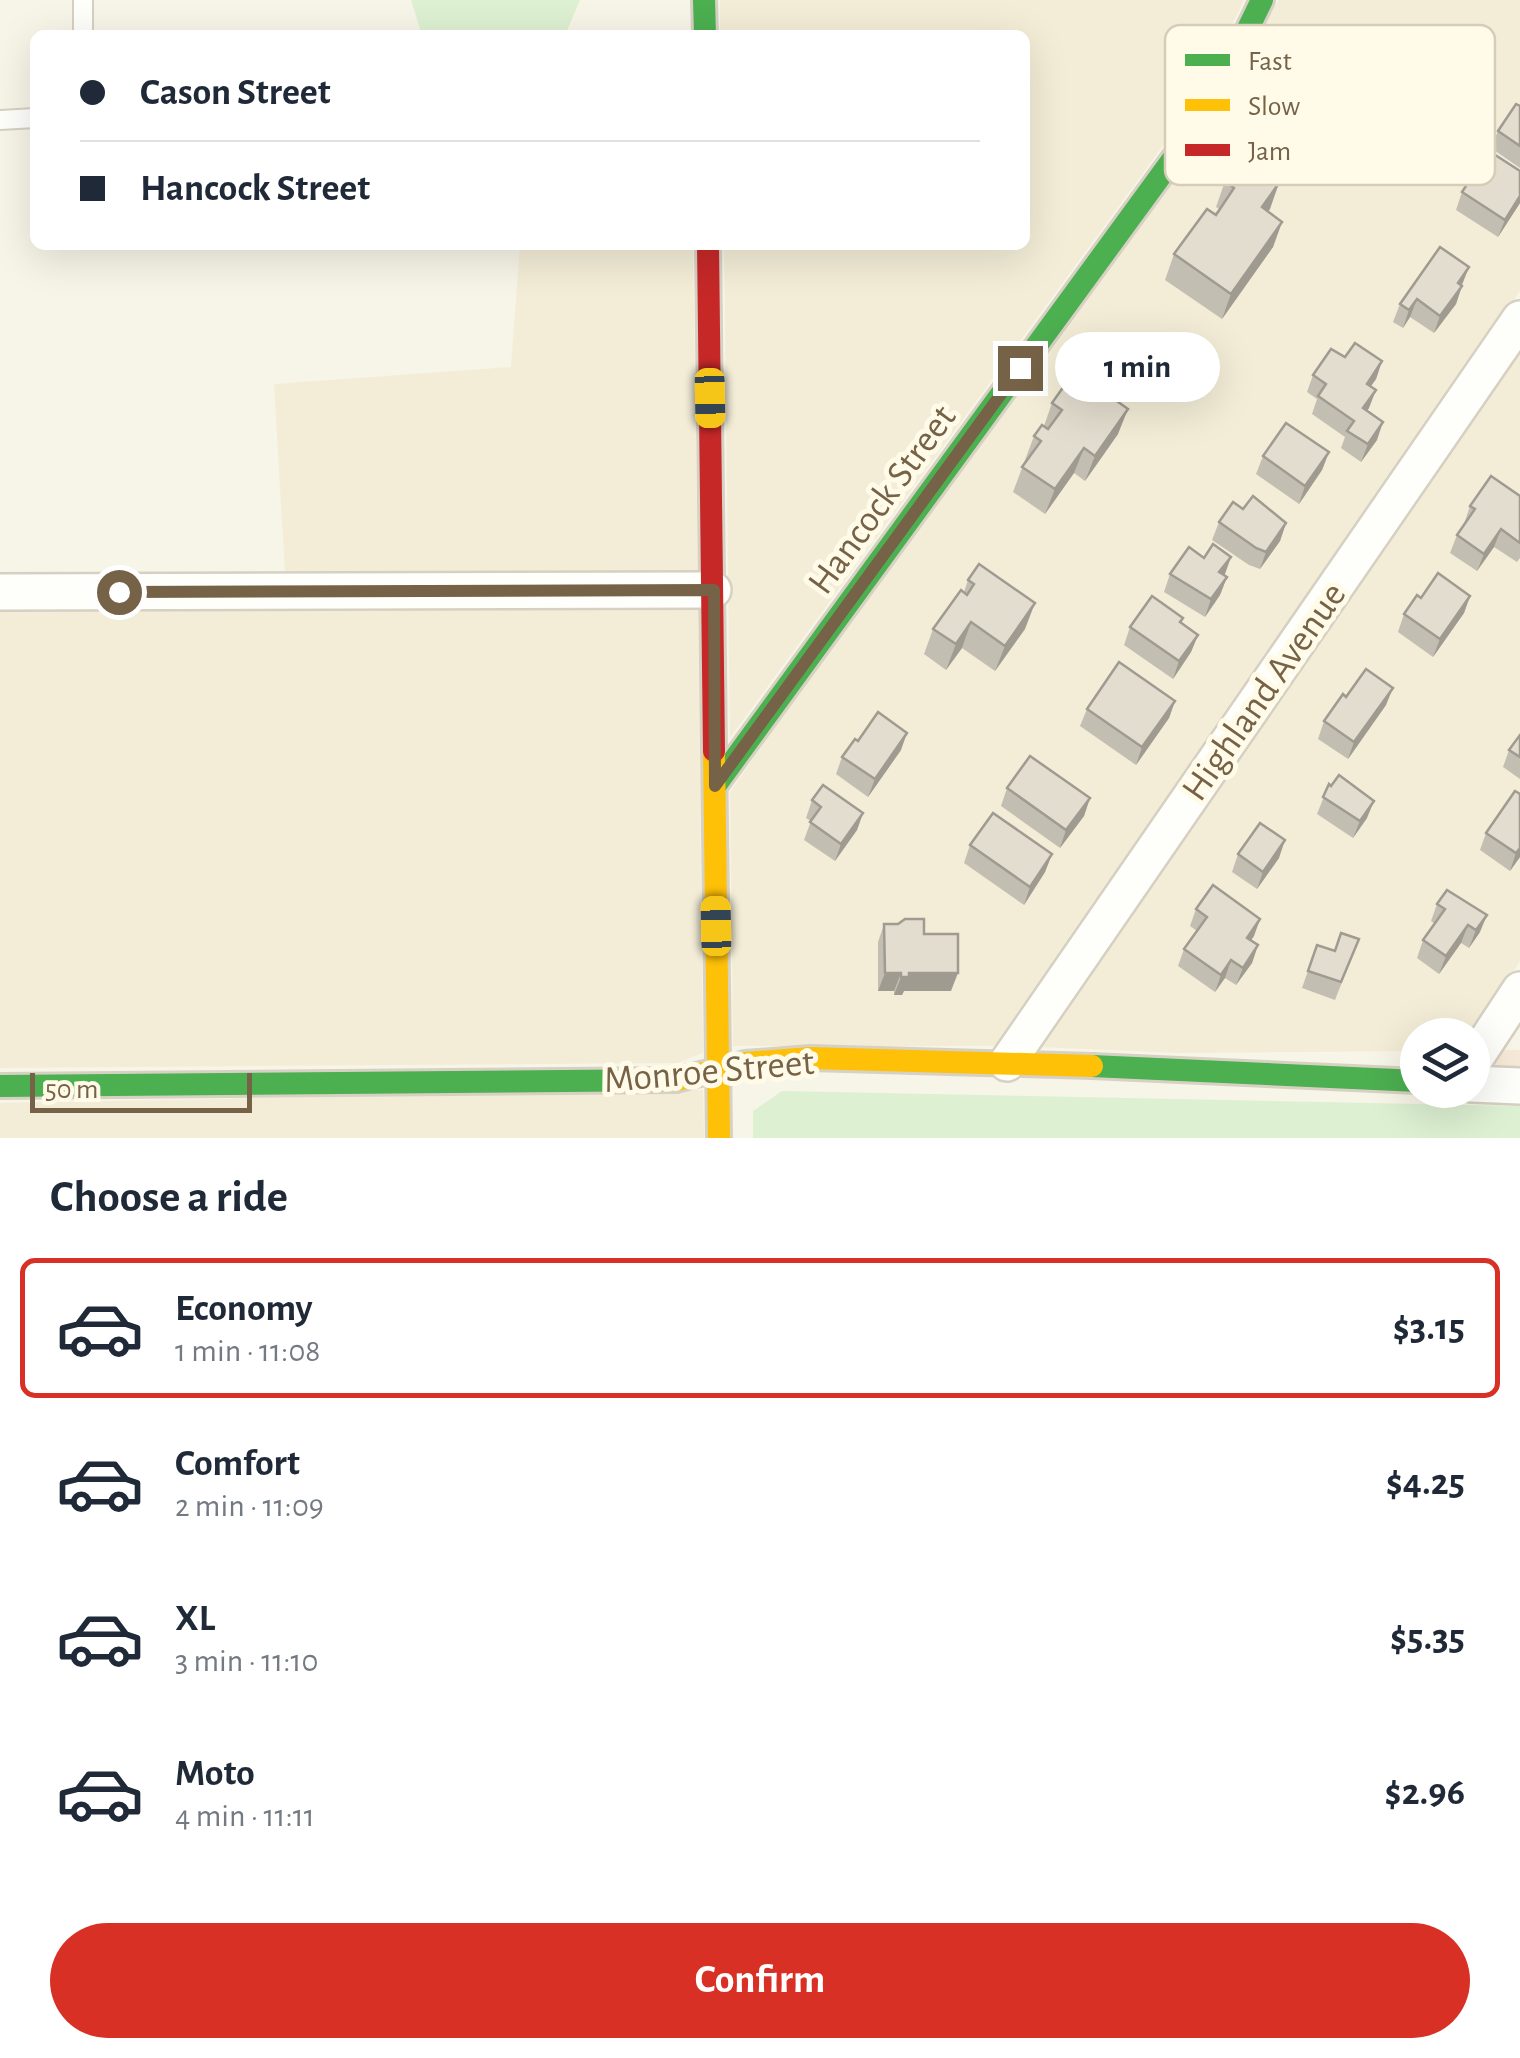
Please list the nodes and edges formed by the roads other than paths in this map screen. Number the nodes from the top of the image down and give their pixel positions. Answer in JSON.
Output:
{"nodes":[{"id":1,"x":83,"y":0,"type":"edge"},
{"id":2,"x":704,"y":0,"type":"edge"},
{"id":3,"x":1262,"y":0,"type":"edge"},
{"id":4,"x":1250,"y":25,"type":"edge"},
{"id":5,"x":83,"y":30,"type":"edge"},
{"id":6,"x":705,"y":30,"type":"edge"},
{"id":7,"x":30,"y":118,"type":"edge"},
{"id":8,"x":0,"y":120,"type":"edge"},
{"id":9,"x":1165,"y":171,"type":"edge"},
{"id":10,"x":708,"y":250,"type":"edge"},
{"id":11,"x":1520,"y":319,"type":"edge"},
{"id":12,"x":714,"y":590,"type":"junction"},
{"id":13,"x":0,"y":592,"type":"edge"},
{"id":14,"x":715,"y":786,"type":"junction"},
{"id":15,"x":1520,"y":990,"type":"edge"},
{"id":16,"x":1490,"y":1036,"type":"edge"},
{"id":17,"x":1007,"y":1063,"type":"junction"},
{"id":18,"x":718,"y":1066,"type":"junction"},
{"id":19,"x":1400,"y":1080,"type":"edge"},
{"id":20,"x":1490,"y":1085,"type":"edge"},
{"id":21,"x":0,"y":1086,"type":"edge"},
{"id":22,"x":1520,"y":1086,"type":"edge"},
{"id":23,"x":719,"y":1138,"type":"edge"}],
"edges":[{"from":1,"to":5,"type":"lane"},
{"from":2,"to":6,"type":"street"},
{"from":3,"to":4,"type":"street","name":"Hancock Street"},
{"from":7,"to":8,"type":"lane"},
{"from":9,"to":14,"type":"street","name":"Hancock Street"},
{"from":10,"to":12,"type":"street"},
{"from":11,"to":17,"type":"street","name":"Highland Avenue"},
{"from":12,"to":13,"type":"street"},
{"from":12,"to":14,"type":"street"},
{"from":14,"to":18,"type":"street"},
{"from":15,"to":16,"type":"street"},
{"from":17,"to":18,"type":"street","name":"Monroe Street"},
{"from":17,"to":19,"type":"street","name":"Monroe Street"},
{"from":18,"to":21,"type":"street","name":"Monroe Street"},
{"from":18,"to":23,"type":"street"},
{"from":20,"to":22,"type":"street"}]}
